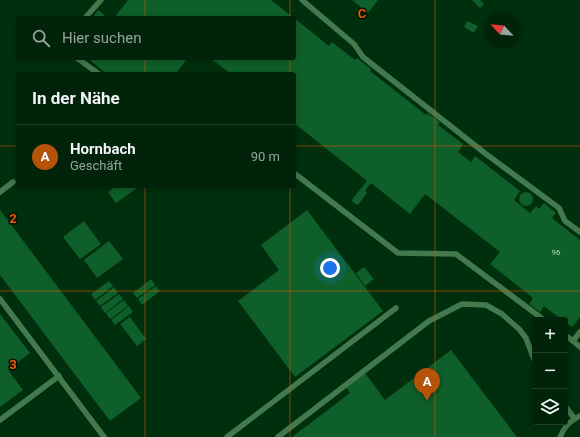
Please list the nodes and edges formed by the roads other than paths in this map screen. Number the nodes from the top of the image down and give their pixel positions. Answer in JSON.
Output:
{"nodes":[{"id":1,"x":101,"y":0,"type":"edge"},
{"id":2,"x":302,"y":0,"type":"edge"},
{"id":3,"x":87,"y":16,"type":"edge"},
{"id":4,"x":80,"y":60,"type":"edge"},
{"id":5,"x":96,"y":72,"type":"edge"},
{"id":6,"x":296,"y":175,"type":"edge"},
{"id":7,"x":13,"y":182,"type":"dead end"},
{"id":8,"x":0,"y":192,"type":"edge"},
{"id":9,"x":580,"y":232,"type":"edge"},
{"id":10,"x":0,"y":299,"type":"edge"},
{"id":11,"x":396,"y":308,"type":"dead end"},
{"id":12,"x":540,"y":317,"type":"edge"},
{"id":13,"x":580,"y":332,"type":"edge"},
{"id":14,"x":568,"y":337,"type":"edge"},
{"id":15,"x":573,"y":341,"type":"junction"},
{"id":16,"x":580,"y":347,"type":"edge"},
{"id":17,"x":532,"y":354,"type":"edge"},
{"id":18,"x":59,"y":376,"type":"junction"},
{"id":19,"x":568,"y":409,"type":"edge"},
{"id":20,"x":577,"y":417,"type":"edge"},
{"id":21,"x":0,"y":420,"type":"edge"},
{"id":22,"x":104,"y":437,"type":"edge"},
{"id":23,"x":227,"y":437,"type":"edge"},
{"id":24,"x":278,"y":437,"type":"edge"},
{"id":25,"x":560,"y":437,"type":"edge"}],
"edges":[{"from":1,"to":3,"type":"lane"},
{"from":2,"to":9,"type":"lane"},
{"from":4,"to":5,"type":"lane"},
{"from":6,"to":12,"type":"lane"},
{"from":7,"to":8,"type":"lane"},
{"from":10,"to":18,"type":"lane"},
{"from":11,"to":23,"type":"lane"},
{"from":13,"to":15,"type":"lane"},
{"from":14,"to":15,"type":"lane"},
{"from":15,"to":16,"type":"lane"},
{"from":17,"to":24,"type":"lane"},
{"from":18,"to":21,"type":"lane"},
{"from":18,"to":22,"type":"lane"},
{"from":19,"to":20,"type":"lane"},
{"from":20,"to":25,"type":"lane"}]}
